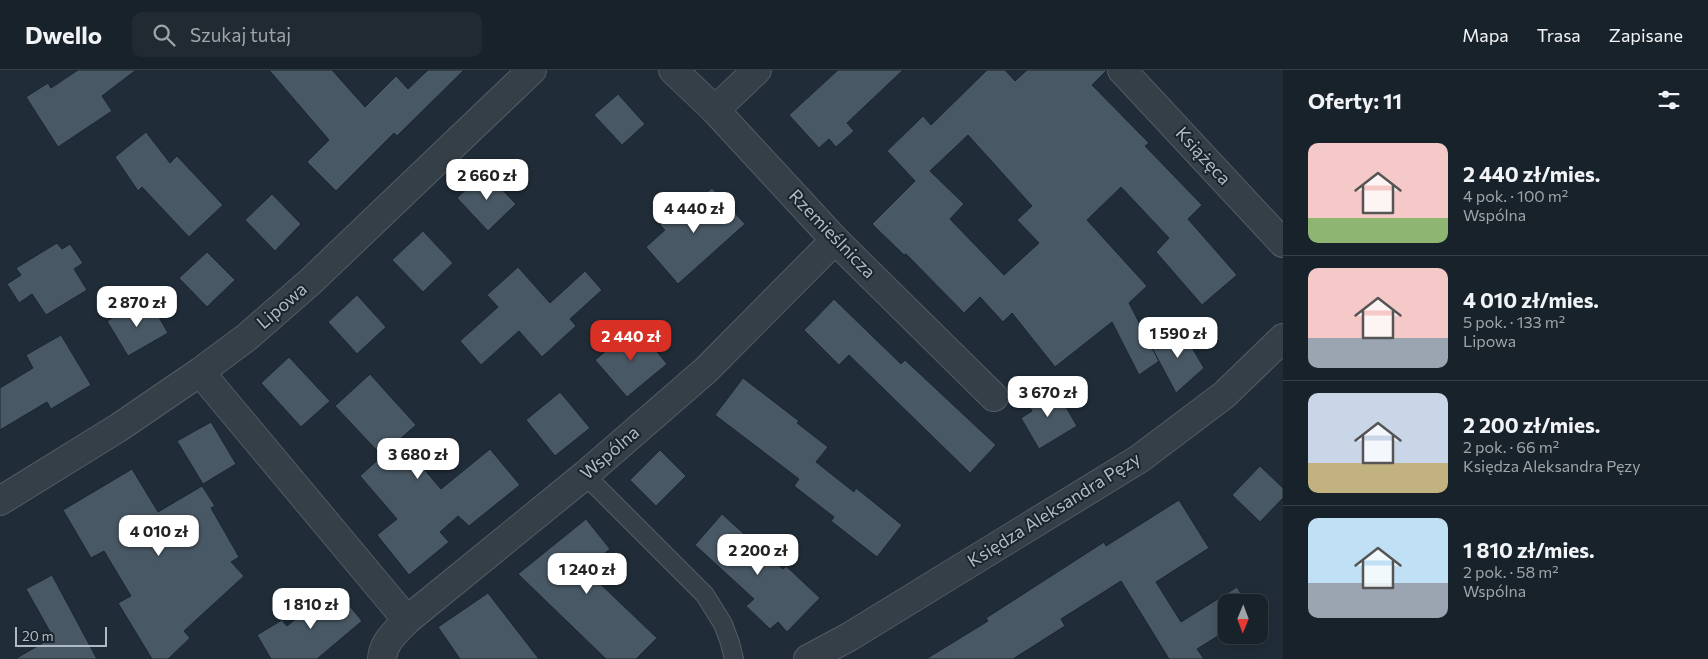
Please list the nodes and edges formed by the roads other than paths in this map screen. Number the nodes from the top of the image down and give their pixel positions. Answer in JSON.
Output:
{"nodes":[{"id":1,"x":532,"y":70,"type":"edge"},
{"id":2,"x":673,"y":70,"type":"edge"},
{"id":3,"x":757,"y":70,"type":"edge"},
{"id":4,"x":1122,"y":70,"type":"edge"},
{"id":5,"x":715,"y":110,"type":"junction"},
{"id":6,"x":835,"y":240,"type":"junction"},
{"id":7,"x":1283,"y":243,"type":"edge"},
{"id":8,"x":1283,"y":338,"type":"edge"},
{"id":9,"x":200,"y":372,"type":"junction"},
{"id":10,"x":994,"y":397,"type":"dead end"},
{"id":11,"x":585,"y":475,"type":"junction"},
{"id":12,"x":0,"y":501,"type":"edge"},
{"id":13,"x":407,"y":620,"type":"junction"},
{"id":14,"x":382,"y":659,"type":"edge"},
{"id":15,"x":734,"y":659,"type":"edge"},
{"id":16,"x":808,"y":659,"type":"edge"}],
"edges":[{"from":1,"to":9,"type":"street","name":"Lipowa"},
{"from":2,"to":5,"type":"street","name":"Rzemieślnicza"},
{"from":3,"to":5,"type":"street"},
{"from":4,"to":7,"type":"street","name":"Książęca"},
{"from":5,"to":6,"type":"street","name":"Rzemieślnicza"},
{"from":6,"to":10,"type":"street","name":"Rzemieślnicza"},
{"from":6,"to":11,"type":"street","name":"Wspólna"},
{"from":8,"to":16,"type":"street","name":"Księdza Aleksandra Pęzy"},
{"from":9,"to":12,"type":"street","name":"Lipowa"},
{"from":9,"to":13,"type":"street"},
{"from":11,"to":13,"type":"street","name":"Wspólna"},
{"from":11,"to":15,"type":"lane"},
{"from":13,"to":14,"type":"street","name":"Wspólna"}]}
